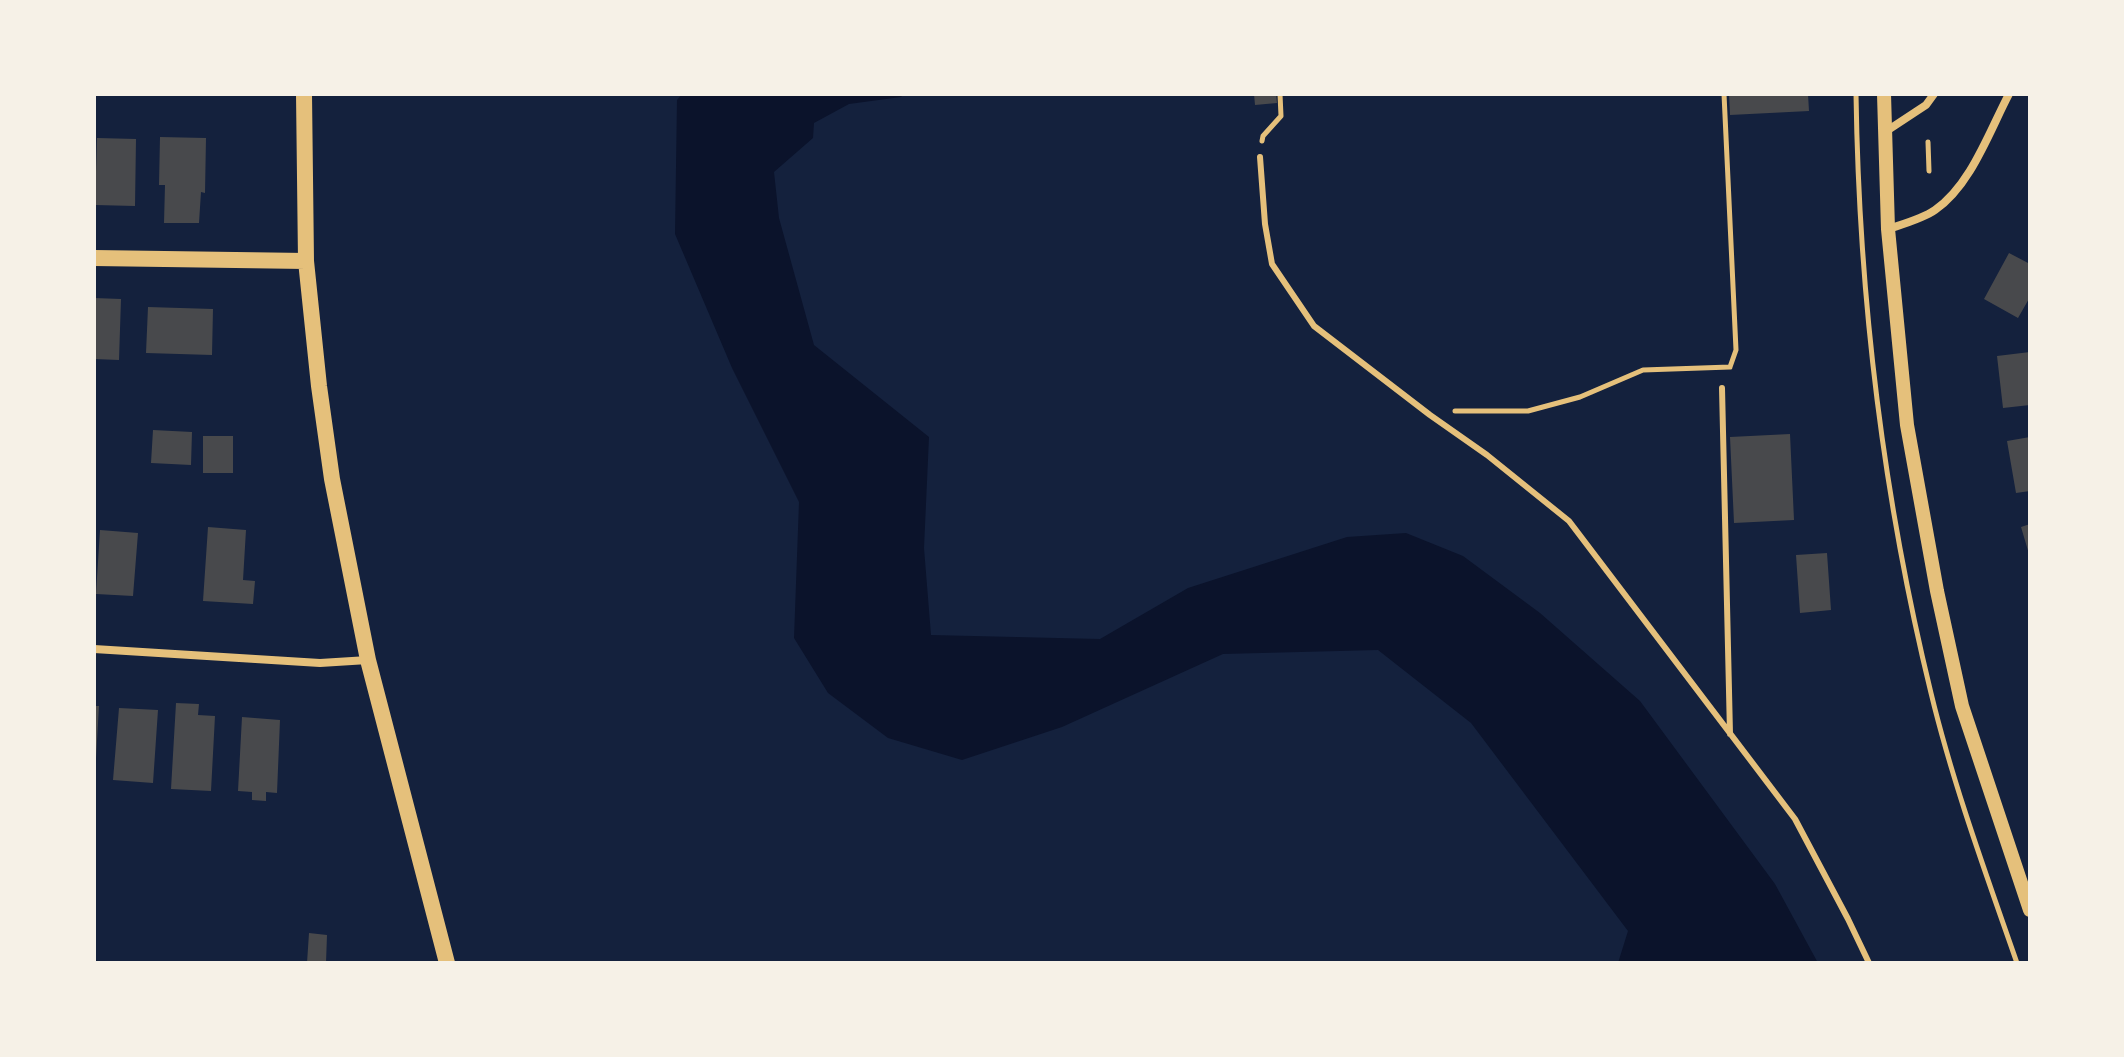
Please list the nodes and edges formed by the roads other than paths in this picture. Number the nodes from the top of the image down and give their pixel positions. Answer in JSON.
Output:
{"nodes":[{"id":1,"x":304,"y":94,"type":"edge"},
{"id":2,"x":1884,"y":94,"type":"edge"},
{"id":3,"x":1934,"y":94,"type":"edge"},
{"id":4,"x":2009,"y":94,"type":"edge"},
{"id":5,"x":1884,"y":132,"type":"junction"},
{"id":6,"x":1260,"y":157,"type":"road end"},
{"id":7,"x":1888,"y":229,"type":"junction"},
{"id":8,"x":94,"y":258,"type":"edge"},
{"id":9,"x":306,"y":261,"type":"junction"},
{"id":10,"x":1722,"y":388,"type":"road end"},
{"id":11,"x":94,"y":649,"type":"edge"},
{"id":12,"x":368,"y":660,"type":"junction"},
{"id":13,"x":1730,"y":734,"type":"junction"},
{"id":14,"x":2030,"y":910,"type":"edge"},
{"id":15,"x":447,"y":963,"type":"edge"},
{"id":16,"x":1869,"y":963,"type":"edge"}],
"edges":[{"from":1,"to":9,"type":"main road"},
{"from":2,"to":5,"type":"street"},
{"from":3,"to":5,"type":"street"},
{"from":4,"to":7,"type":"street"},
{"from":5,"to":7,"type":"street"},
{"from":6,"to":13,"type":"lane"},
{"from":7,"to":14,"type":"street"},
{"from":8,"to":9,"type":"main road"},
{"from":9,"to":12,"type":"main road"},
{"from":10,"to":13,"type":"lane"},
{"from":11,"to":12,"type":"street"},
{"from":12,"to":15,"type":"main road"},
{"from":13,"to":16,"type":"lane"}]}
